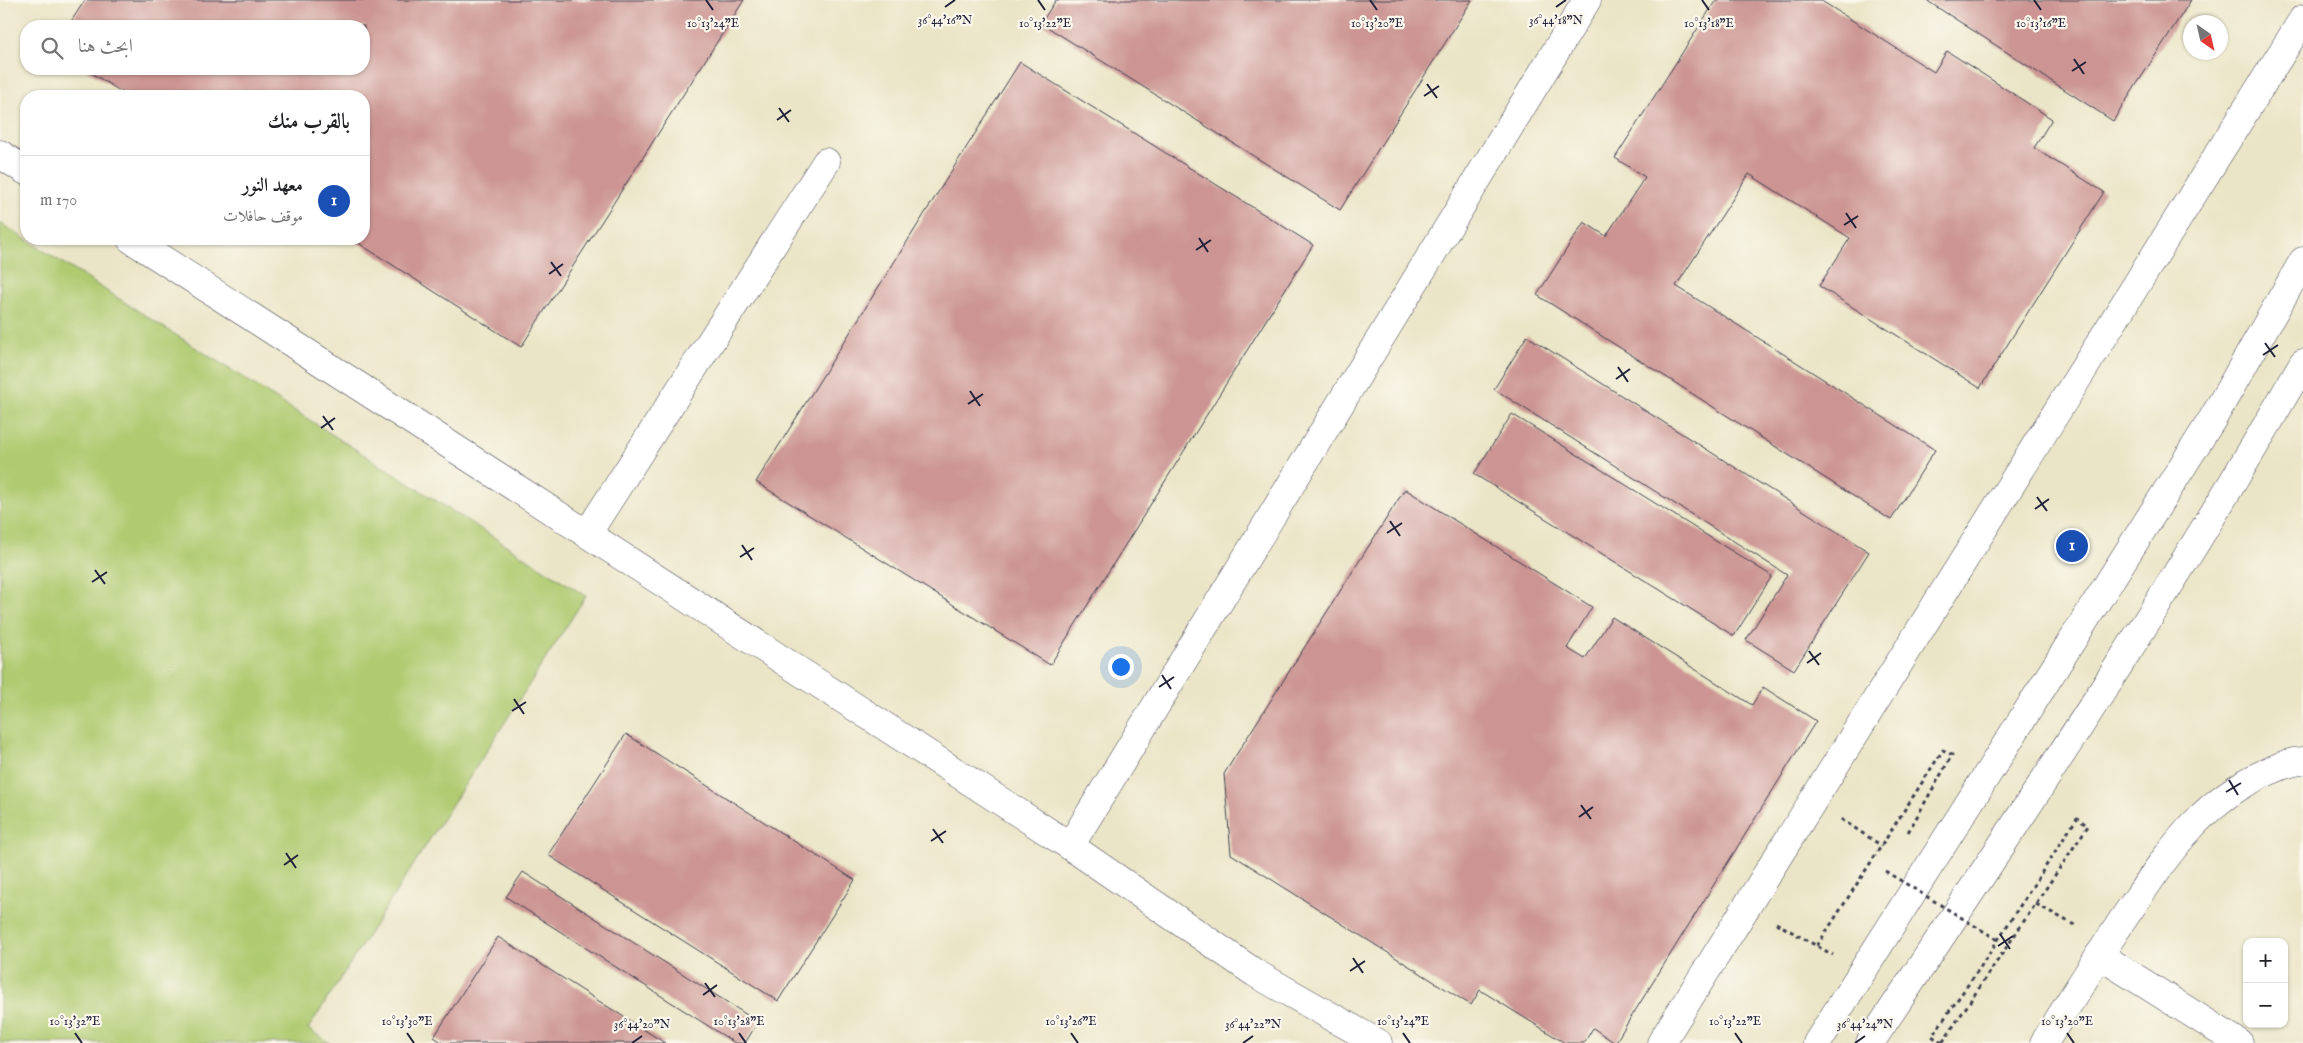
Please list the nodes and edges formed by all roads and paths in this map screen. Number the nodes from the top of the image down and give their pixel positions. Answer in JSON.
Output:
{"nodes":[{"id":1,"x":1587,"y":0,"type":"edge"},
{"id":2,"x":2303,"y":19,"type":"edge"},
{"id":3,"x":0,"y":154,"type":"edge"},
{"id":4,"x":826,"y":162,"type":"dead end"},
{"id":5,"x":20,"y":167,"type":"edge"},
{"id":6,"x":140,"y":245,"type":"edge"},
{"id":7,"x":2303,"y":261,"type":"edge"},
{"id":8,"x":2303,"y":363,"type":"edge"},
{"id":9,"x":588,"y":534,"type":"junction"},
{"id":10,"x":2303,"y":761,"type":"edge"},
{"id":11,"x":1813,"y":800,"type":"junction"},
{"id":12,"x":1906,"y":836,"type":"dead end"},
{"id":13,"x":1070,"y":846,"type":"junction"},
{"id":14,"x":1882,"y":846,"type":"junction"},
{"id":15,"x":1886,"y":871,"type":"dead end"},
{"id":16,"x":2036,"y":904,"type":"junction"},
{"id":17,"x":1747,"y":906,"type":"junction"},
{"id":18,"x":1998,"y":940,"type":"junction"},
{"id":19,"x":1818,"y":946,"type":"junction"},
{"id":20,"x":2103,"y":949,"type":"junction"},
{"id":21,"x":1836,"y":950,"type":"dead end"},
{"id":22,"x":1378,"y":1043,"type":"edge"},
{"id":23,"x":1661,"y":1043,"type":"edge"},
{"id":24,"x":1817,"y":1043,"type":"edge"},
{"id":25,"x":1870,"y":1043,"type":"edge"},
{"id":26,"x":1942,"y":1043,"type":"edge"},
{"id":27,"x":2044,"y":1043,"type":"edge"},
{"id":28,"x":2239,"y":1043,"type":"edge"}],
"edges":[{"from":1,"to":13,"type":"main road"},
{"from":2,"to":11,"type":"main road"},
{"from":3,"to":5,"type":"main road"},
{"from":4,"to":9,"type":"main road"},
{"from":6,"to":9,"type":"main road"},
{"from":7,"to":24,"type":"main road"},
{"from":8,"to":25,"type":"main road"},
{"from":9,"to":13,"type":"main road"},
{"from":10,"to":20,"type":"main road"},
{"from":11,"to":14,"type":"path"},
{"from":11,"to":17,"type":"main road"},
{"from":12,"to":14,"type":"path"},
{"from":13,"to":22,"type":"main road"},
{"from":14,"to":19,"type":"path"},
{"from":15,"to":18,"type":"path","bridge":true},
{"from":16,"to":18,"type":"path"},
{"from":16,"to":20,"type":"path"},
{"from":16,"to":26,"type":"path"},
{"from":17,"to":19,"type":"path"},
{"from":17,"to":23,"type":"main road"},
{"from":18,"to":26,"type":"path"},
{"from":19,"to":21,"type":"path"},
{"from":20,"to":27,"type":"main road"},
{"from":20,"to":28,"type":"main road"}]}
